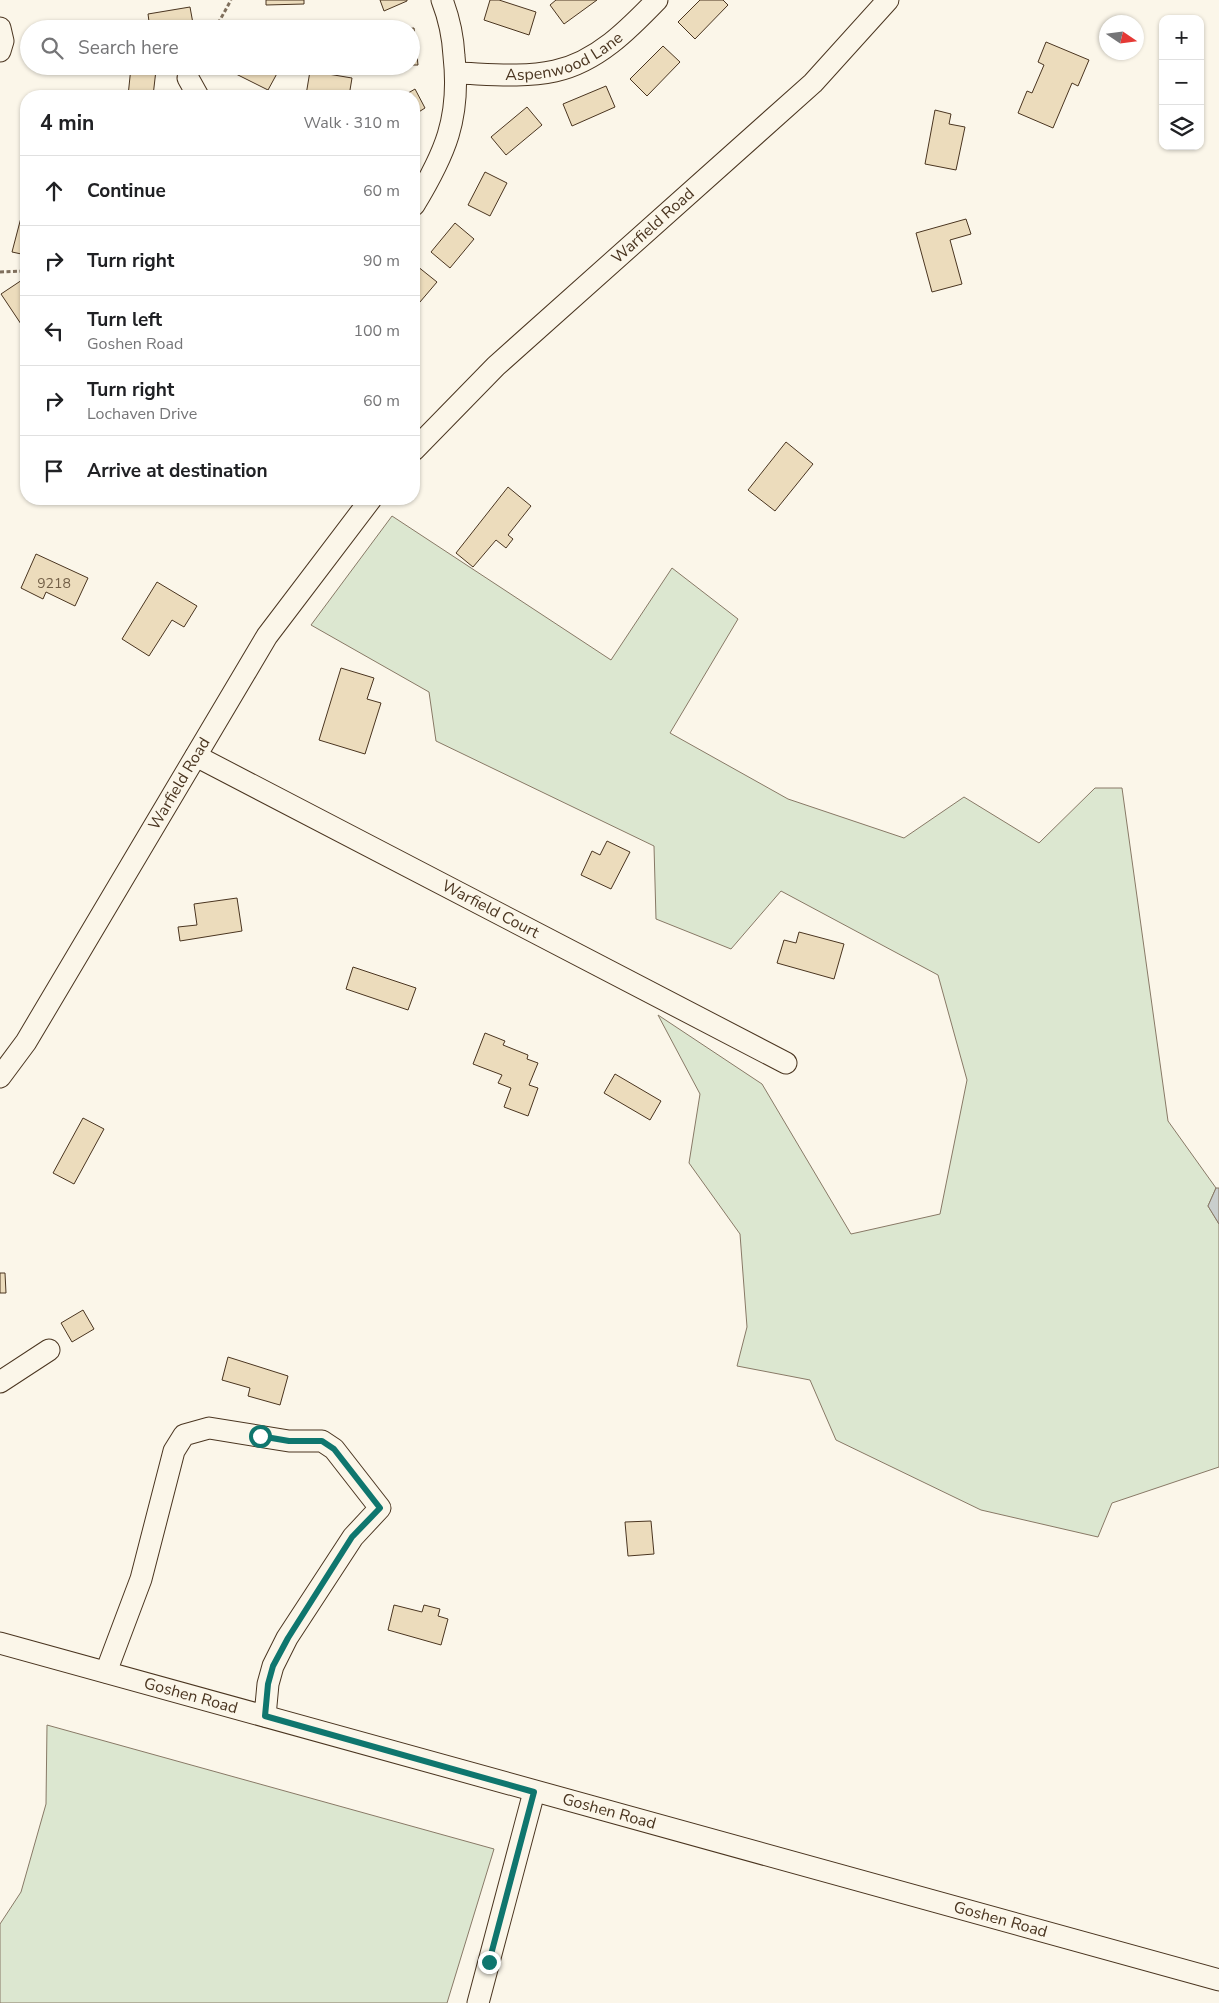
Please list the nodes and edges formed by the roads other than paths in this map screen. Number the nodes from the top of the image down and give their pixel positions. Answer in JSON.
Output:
{"nodes":[{"id":1,"x":442,"y":0,"type":"edge"},
{"id":2,"x":658,"y":0,"type":"edge"},
{"id":3,"x":888,"y":0,"type":"edge"},
{"id":4,"x":0,"y":28,"type":"edge"},
{"id":5,"x":0,"y":51,"type":"edge"},
{"id":6,"x":456,"y":73,"type":"junction"},
{"id":7,"x":423,"y":171,"type":"edge"},
{"id":8,"x":420,"y":444,"type":"edge"},
{"id":9,"x":366,"y":505,"type":"edge"},
{"id":10,"x":196,"y":756,"type":"junction"},
{"id":11,"x":786,"y":1063,"type":"dead end"},
{"id":12,"x":0,"y":1077,"type":"edge"},
{"id":13,"x":49,"y":1350,"type":"dead end"},
{"id":14,"x":0,"y":1382,"type":"edge"},
{"id":15,"x":0,"y":1643,"type":"edge"},
{"id":16,"x":106,"y":1672,"type":"junction"},
{"id":17,"x":265,"y":1716,"type":"junction"},
{"id":18,"x":534,"y":1792,"type":"junction"},
{"id":19,"x":1219,"y":1980,"type":"edge"},
{"id":20,"x":478,"y":2003,"type":"edge"}],
"edges":[{"from":1,"to":6,"type":"street"},
{"from":2,"to":6,"type":"street","name":"Aspenwood Lane"},
{"from":3,"to":8,"type":"street","name":"Warfield Road"},
{"from":4,"to":5,"type":"street"},
{"from":6,"to":7,"type":"street"},
{"from":9,"to":10,"type":"street","name":"Warfield Road"},
{"from":10,"to":11,"type":"street","name":"Warfield Court"},
{"from":10,"to":12,"type":"street","name":"Warfield Road"},
{"from":13,"to":14,"type":"street"},
{"from":15,"to":16,"type":"street","name":"Goshen Road"},
{"from":16,"to":17,"type":"street","name":"Goshen Road"},
{"from":16,"to":17,"type":"street"},
{"from":17,"to":18,"type":"street","name":"Goshen Road"},
{"from":18,"to":19,"type":"street","name":"Goshen Road"},
{"from":18,"to":20,"type":"street"}]}
